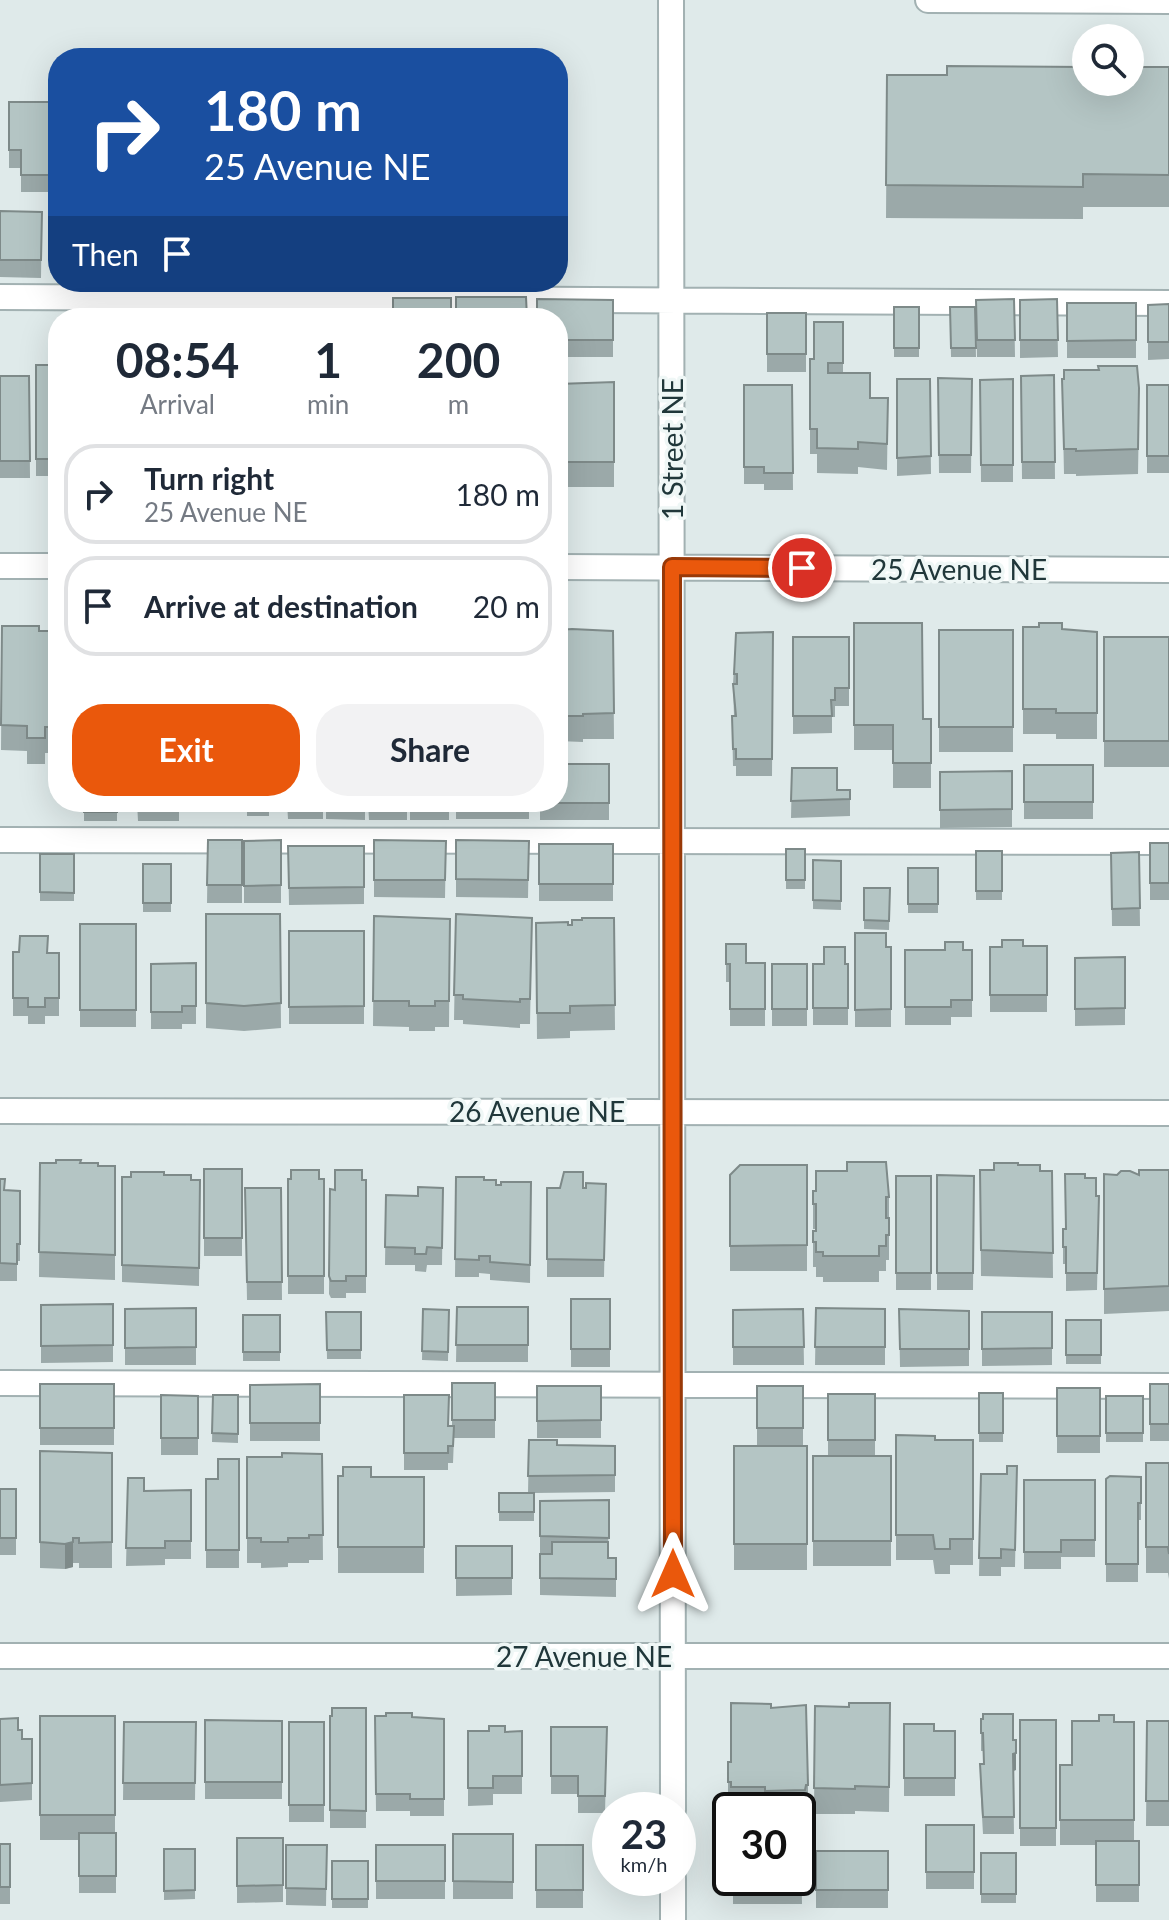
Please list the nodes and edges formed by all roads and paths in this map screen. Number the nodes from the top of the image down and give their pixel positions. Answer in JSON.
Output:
{"nodes":[{"id":1,"x":671,"y":0,"type":"edge"},
{"id":2,"x":928,"y":0,"type":"edge"},
{"id":3,"x":1169,"y":1,"type":"edge"},
{"id":4,"x":0,"y":297,"type":"edge"},
{"id":5,"x":672,"y":301,"type":"junction"},
{"id":6,"x":1169,"y":303,"type":"edge"},
{"id":7,"x":0,"y":566,"type":"edge"},
{"id":8,"x":48,"y":566,"type":"edge"},
{"id":9,"x":568,"y":567,"type":"edge"},
{"id":10,"x":672,"y":567,"type":"junction"},
{"id":11,"x":1169,"y":570,"type":"edge"},
{"id":12,"x":0,"y":840,"type":"edge"},
{"id":13,"x":672,"y":841,"type":"junction"},
{"id":14,"x":1169,"y":842,"type":"edge"},
{"id":15,"x":0,"y":1111,"type":"edge"},
{"id":16,"x":672,"y":1112,"type":"junction"},
{"id":17,"x":1169,"y":1113,"type":"edge"},
{"id":18,"x":0,"y":1383,"type":"edge"},
{"id":19,"x":673,"y":1384,"type":"junction"},
{"id":20,"x":1169,"y":1386,"type":"edge"},
{"id":21,"x":0,"y":1656,"type":"edge"},
{"id":22,"x":673,"y":1656,"type":"junction"},
{"id":23,"x":1169,"y":1656,"type":"edge"},
{"id":24,"x":673,"y":1792,"type":"edge"},
{"id":25,"x":673,"y":1896,"type":"edge"},
{"id":26,"x":673,"y":1920,"type":"edge"}],
"edges":[{"from":1,"to":5,"type":"street","name":"1 Street NE"},
{"from":2,"to":3,"type":"street"},
{"from":4,"to":5,"type":"street"},
{"from":5,"to":6,"type":"street"},
{"from":5,"to":10,"type":"street","name":"1 Street NE"},
{"from":7,"to":8,"type":"street"},
{"from":9,"to":10,"type":"street","name":"25 Avenue NE"},
{"from":10,"to":11,"type":"street","name":"25 Avenue NE"},
{"from":10,"to":13,"type":"street","name":"1 Street NE"},
{"from":12,"to":13,"type":"street"},
{"from":13,"to":14,"type":"street"},
{"from":13,"to":16,"type":"street","name":"1 Street NE"},
{"from":15,"to":16,"type":"street","name":"26 Avenue NE"},
{"from":16,"to":17,"type":"street","name":"26 Avenue NE"},
{"from":16,"to":19,"type":"street","name":"1 Street NE"},
{"from":18,"to":19,"type":"street"},
{"from":19,"to":20,"type":"street"},
{"from":19,"to":22,"type":"street","name":"1 Street NE"},
{"from":21,"to":22,"type":"street","name":"27 Avenue NE"},
{"from":22,"to":23,"type":"street","name":"27 Avenue NE"},
{"from":22,"to":24,"type":"street","name":"1 Street NE"},
{"from":25,"to":26,"type":"street"}]}
